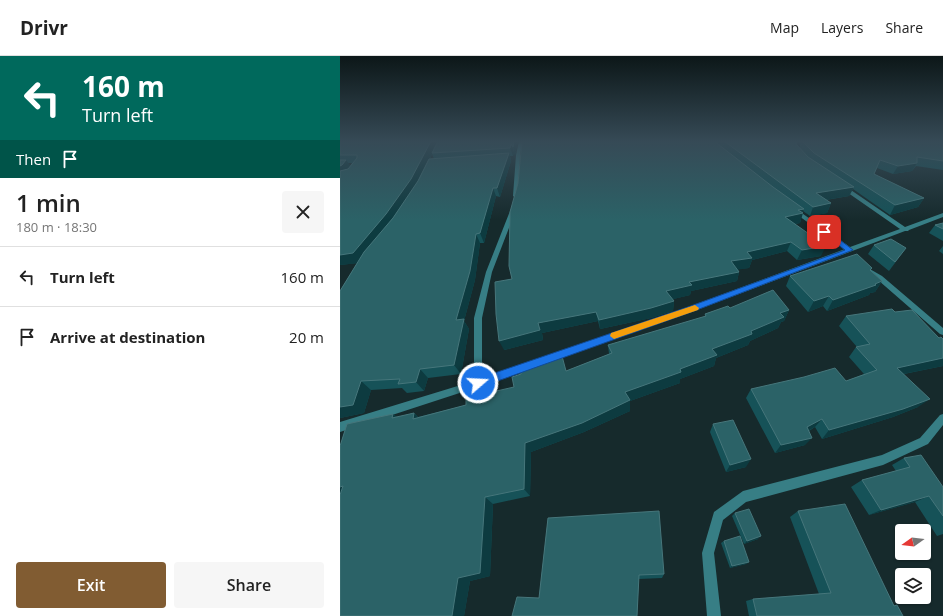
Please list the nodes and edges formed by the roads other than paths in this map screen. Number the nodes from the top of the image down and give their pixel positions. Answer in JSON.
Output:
{"nodes":[{"id":1,"x":517,"y":167,"type":"edge"},
{"id":2,"x":841,"y":185,"type":"edge"},
{"id":3,"x":786,"y":204,"type":"edge"},
{"id":4,"x":943,"y":215,"type":"edge"},
{"id":5,"x":906,"y":230,"type":"junction"},
{"id":6,"x":846,"y":254,"type":"junction"},
{"id":7,"x":860,"y":266,"type":"edge"},
{"id":8,"x":943,"y":332,"type":"edge"},
{"id":9,"x":478,"y":383,"type":"junction"},
{"id":10,"x":943,"y":418,"type":"edge"},
{"id":11,"x":340,"y":427,"type":"edge"},
{"id":12,"x":714,"y":616,"type":"edge"}],
"edges":[{"from":1,"to":9,"type":"street"},
{"from":2,"to":5,"type":"street"},
{"from":3,"to":6,"type":"street"},
{"from":4,"to":5,"type":"street"},
{"from":5,"to":6,"type":"street"},
{"from":6,"to":9,"type":"street"},
{"from":7,"to":8,"type":"street"},
{"from":9,"to":11,"type":"street"},
{"from":10,"to":12,"type":"street"}]}
